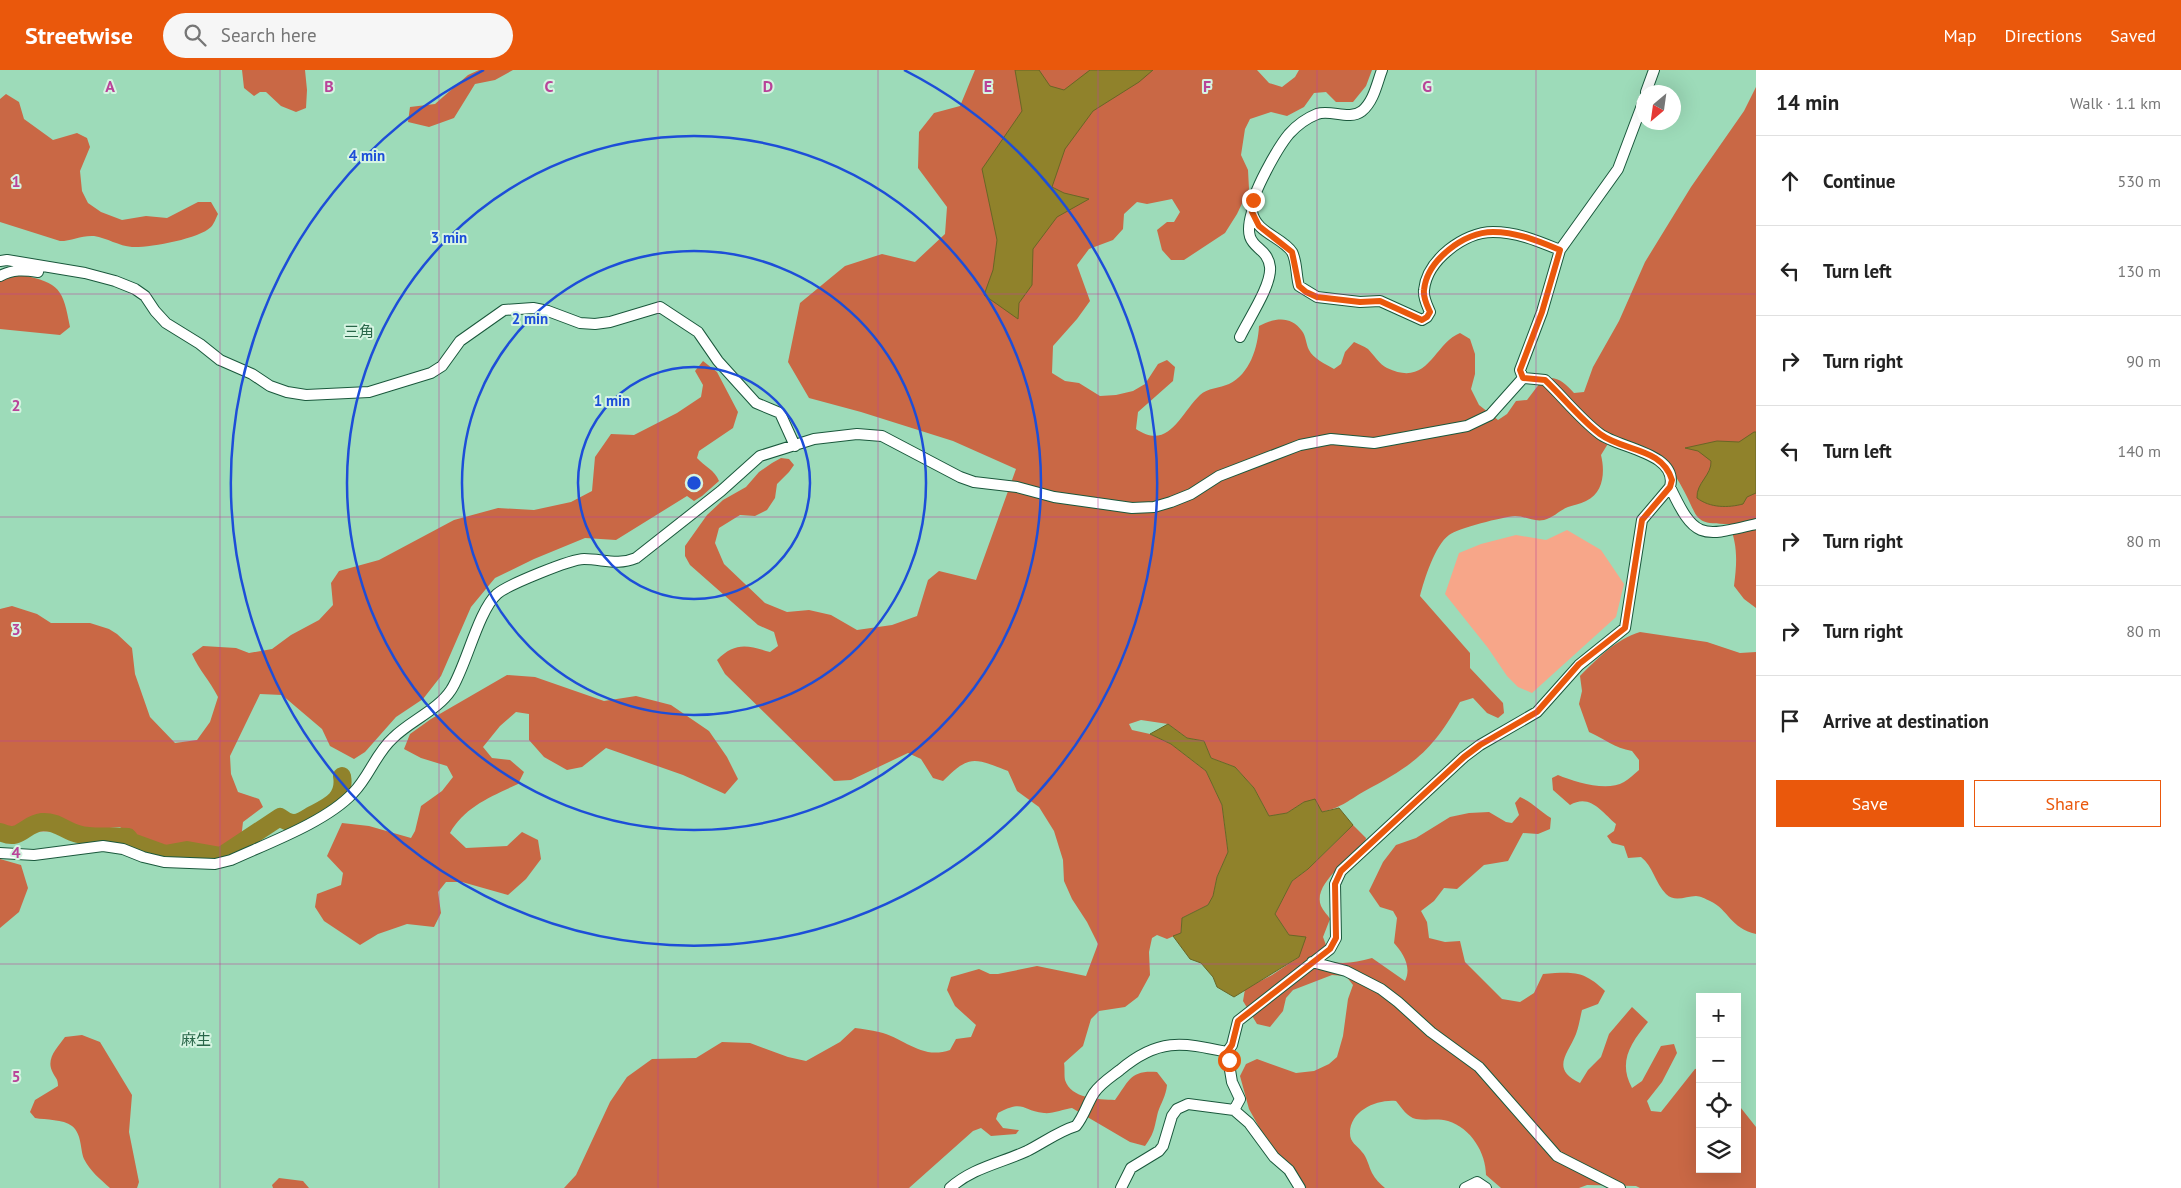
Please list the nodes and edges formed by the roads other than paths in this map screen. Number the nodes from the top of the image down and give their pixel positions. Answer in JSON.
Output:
{"nodes":[{"id":1,"x":1382,"y":70,"type":"edge"},
{"id":2,"x":1654,"y":70,"type":"edge"},
{"id":3,"x":1649,"y":85,"type":"edge"},
{"id":4,"x":1636,"y":121,"type":"edge"},
{"id":5,"x":1252,"y":212,"type":"junction"},
{"id":6,"x":1560,"y":250,"type":"junction"},
{"id":7,"x":0,"y":261,"type":"edge"},
{"id":8,"x":76,"y":272,"type":"junction"},
{"id":9,"x":0,"y":276,"type":"edge"},
{"id":10,"x":1240,"y":337,"type":"dead end"},
{"id":11,"x":1523,"y":378,"type":"junction"},
{"id":12,"x":795,"y":446,"type":"junction"},
{"id":13,"x":1670,"y":487,"type":"junction"},
{"id":14,"x":1756,"y":524,"type":"edge"},
{"id":15,"x":0,"y":852,"type":"edge"},
{"id":16,"x":1312,"y":962,"type":"junction"},
{"id":17,"x":1227,"y":1052,"type":"junction"},
{"id":18,"x":1234,"y":1110,"type":"junction"},
{"id":19,"x":950,"y":1188,"type":"edge"},
{"id":20,"x":1121,"y":1188,"type":"edge"},
{"id":21,"x":1300,"y":1188,"type":"edge"},
{"id":22,"x":1464,"y":1188,"type":"edge"},
{"id":23,"x":1486,"y":1188,"type":"edge"},
{"id":24,"x":1620,"y":1188,"type":"edge"}],
"edges":[{"from":1,"to":5,"type":"street"},
{"from":2,"to":3,"type":"street"},
{"from":4,"to":6,"type":"street"},
{"from":5,"to":6,"type":"street"},
{"from":5,"to":10,"type":"street"},
{"from":6,"to":11,"type":"street"},
{"from":7,"to":8,"type":"street"},
{"from":8,"to":9,"type":"street"},
{"from":8,"to":12,"type":"street"},
{"from":11,"to":12,"type":"street"},
{"from":11,"to":13,"type":"street"},
{"from":12,"to":15,"type":"street"},
{"from":13,"to":14,"type":"street"},
{"from":13,"to":16,"type":"street"},
{"from":16,"to":17,"type":"street"},
{"from":16,"to":24,"type":"street"},
{"from":17,"to":18,"type":"street"},
{"from":17,"to":19,"type":"street"},
{"from":18,"to":20,"type":"street"},
{"from":18,"to":21,"type":"street"},
{"from":22,"to":23,"type":"street"}]}
